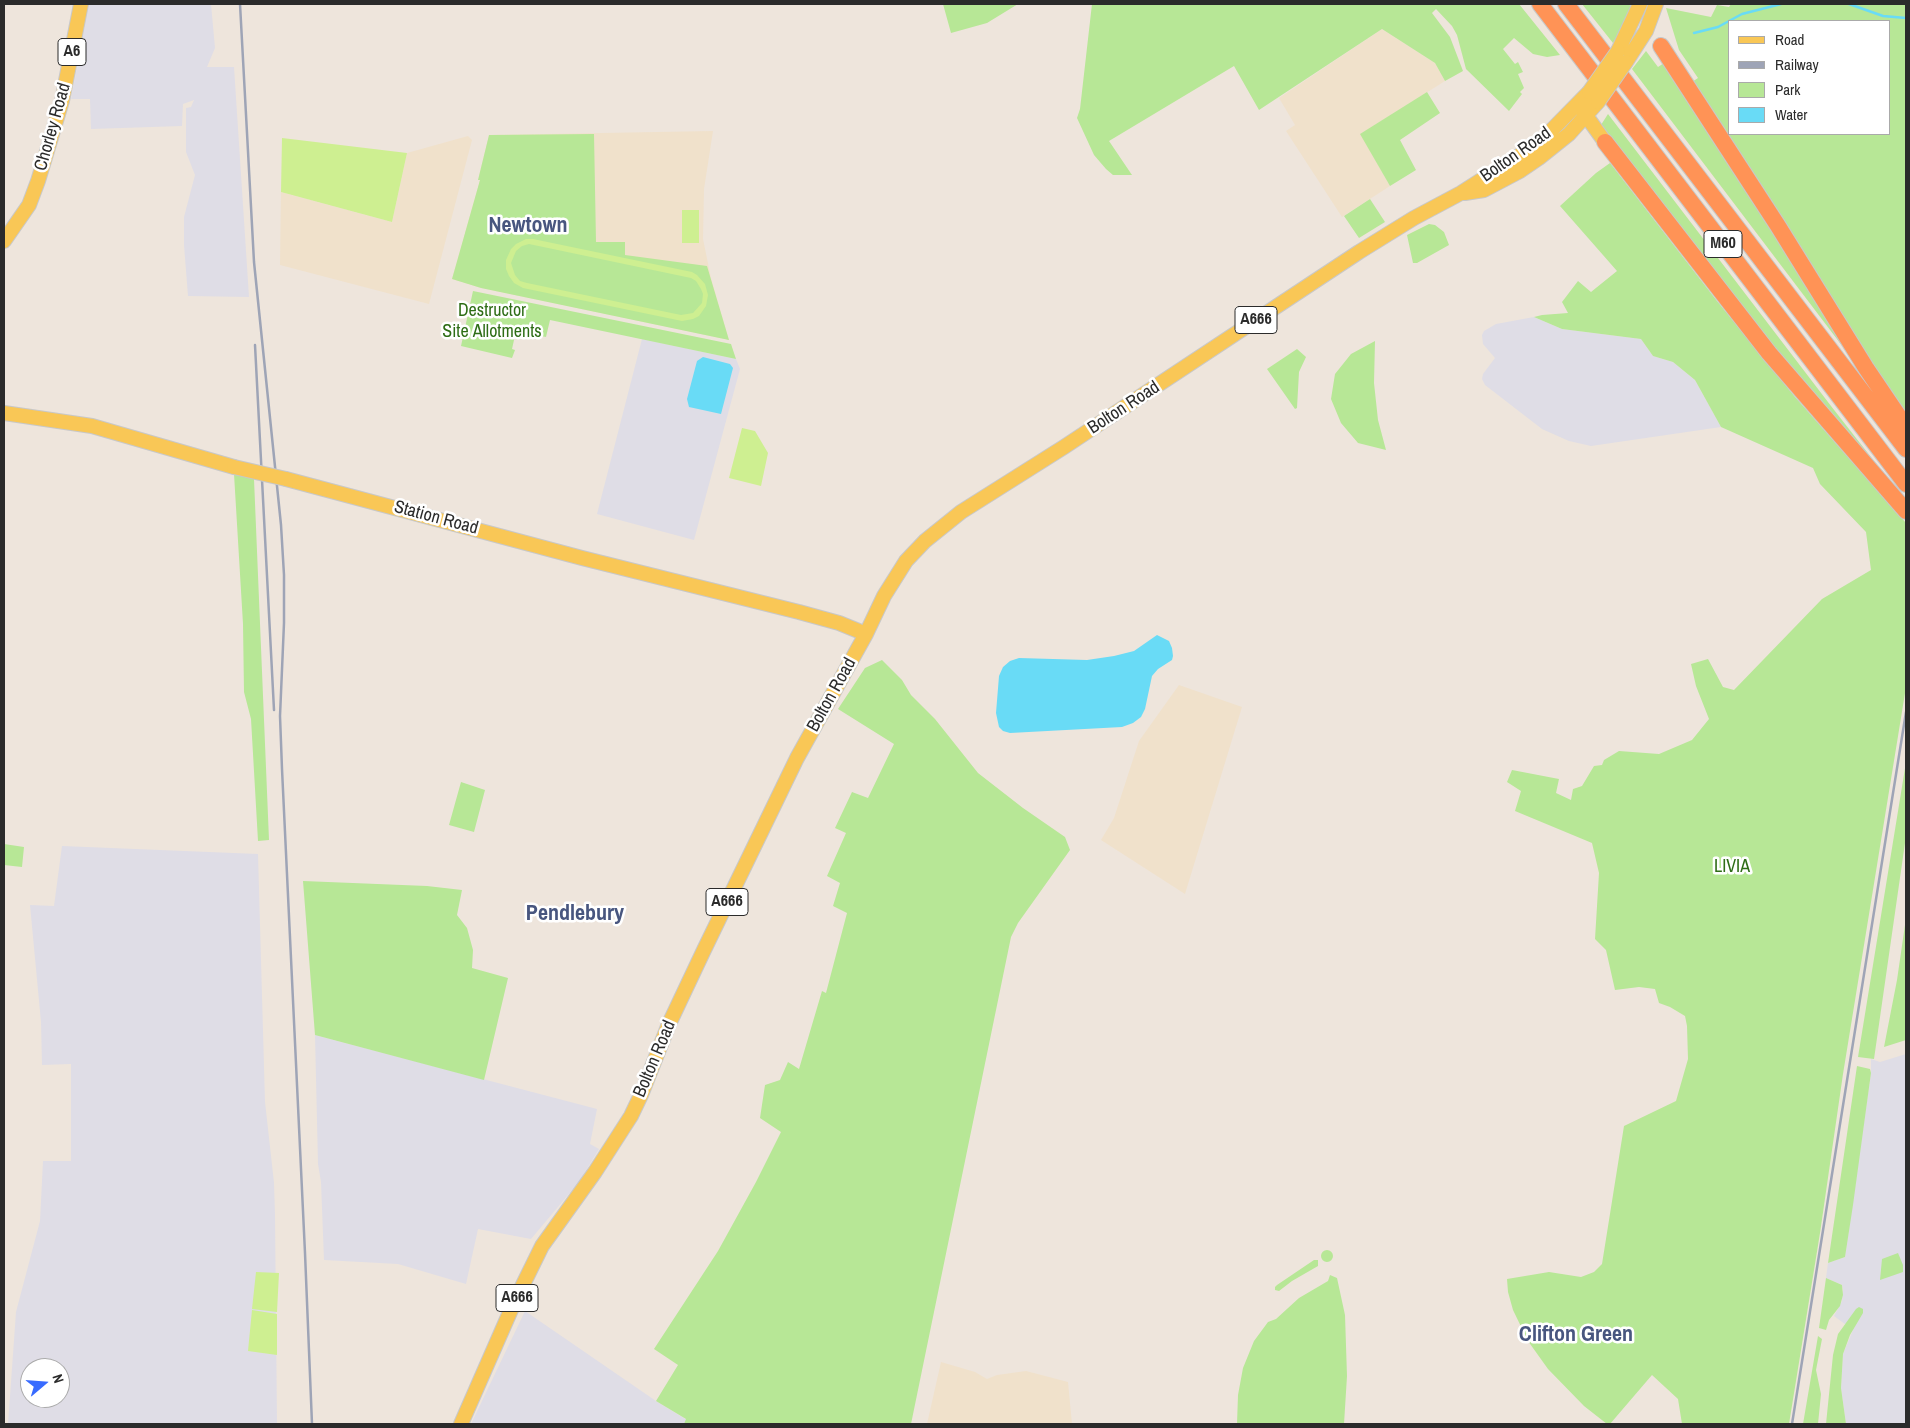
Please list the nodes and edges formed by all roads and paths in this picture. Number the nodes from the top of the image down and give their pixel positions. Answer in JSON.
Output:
{"nodes":[{"id":1,"x":81,"y":4,"type":"edge"},
{"id":2,"x":1540,"y":4,"type":"edge"},
{"id":3,"x":1566,"y":4,"type":"edge"},
{"id":4,"x":1640,"y":4,"type":"edge"},
{"id":5,"x":1656,"y":4,"type":"edge"},
{"id":6,"x":1646,"y":31,"type":"junction"},
{"id":7,"x":1625,"y":38,"type":"junction"},
{"id":8,"x":1660,"y":46,"type":"joint"},
{"id":9,"x":1622,"y":56,"type":"junction"},
{"id":10,"x":1590,"y":98,"type":"junction"},
{"id":11,"x":1586,"y":117,"type":"junction"},
{"id":12,"x":1569,"y":134,"type":"junction"},
{"id":13,"x":1605,"y":142,"type":"junction"},
{"id":14,"x":1461,"y":193,"type":"junction"},
{"id":15,"x":4,"y":241,"type":"edge"},
{"id":16,"x":4,"y":413,"type":"edge"},
{"id":17,"x":1906,"y":427,"type":"edge"},
{"id":18,"x":1906,"y":449,"type":"edge"},
{"id":19,"x":1906,"y":484,"type":"edge"},
{"id":20,"x":1906,"y":511,"type":"edge"},
{"id":21,"x":866,"y":634,"type":"junction"},
{"id":22,"x":461,"y":1424,"type":"edge"}],
"edges":[{"from":1,"to":15,"type":"main road","name":"Chorley Road","number":"A6"},
{"from":2,"to":19,"type":"highway","number":"M60"},
{"from":3,"to":18,"type":"highway","number":"M60"},
{"from":4,"to":7,"type":"main road","number":"A666"},
{"from":5,"to":6,"type":"main road","number":"A666"},
{"from":6,"to":7,"type":"main road"},
{"from":6,"to":8,"type":"main road"},
{"from":6,"to":9,"type":"main road","number":"A666"},
{"from":7,"to":9,"type":"main road","number":"A666"},
{"from":8,"to":17,"type":"highway"},
{"from":9,"to":10,"type":"main road","number":"A666","bridge":true},
{"from":10,"to":11,"type":"main road","name":"Bolton Road","number":"A666"},
{"from":10,"to":14,"type":"main road","name":"Bolton Road","number":"A666"},
{"from":11,"to":12,"type":"main road","name":"Bolton Road","number":"A666"},
{"from":11,"to":13,"type":"main road"},
{"from":12,"to":13,"type":"main road"},
{"from":12,"to":14,"type":"main road","name":"Bolton Road","number":"A666"},
{"from":13,"to":20,"type":"highway","number":"M60"},
{"from":14,"to":21,"type":"main road","name":"Bolton Road","number":"A666"},
{"from":16,"to":21,"type":"main road","name":"Station Road","bridge":true},
{"from":21,"to":22,"type":"main road","name":"Bolton Road","number":"A666"}]}
